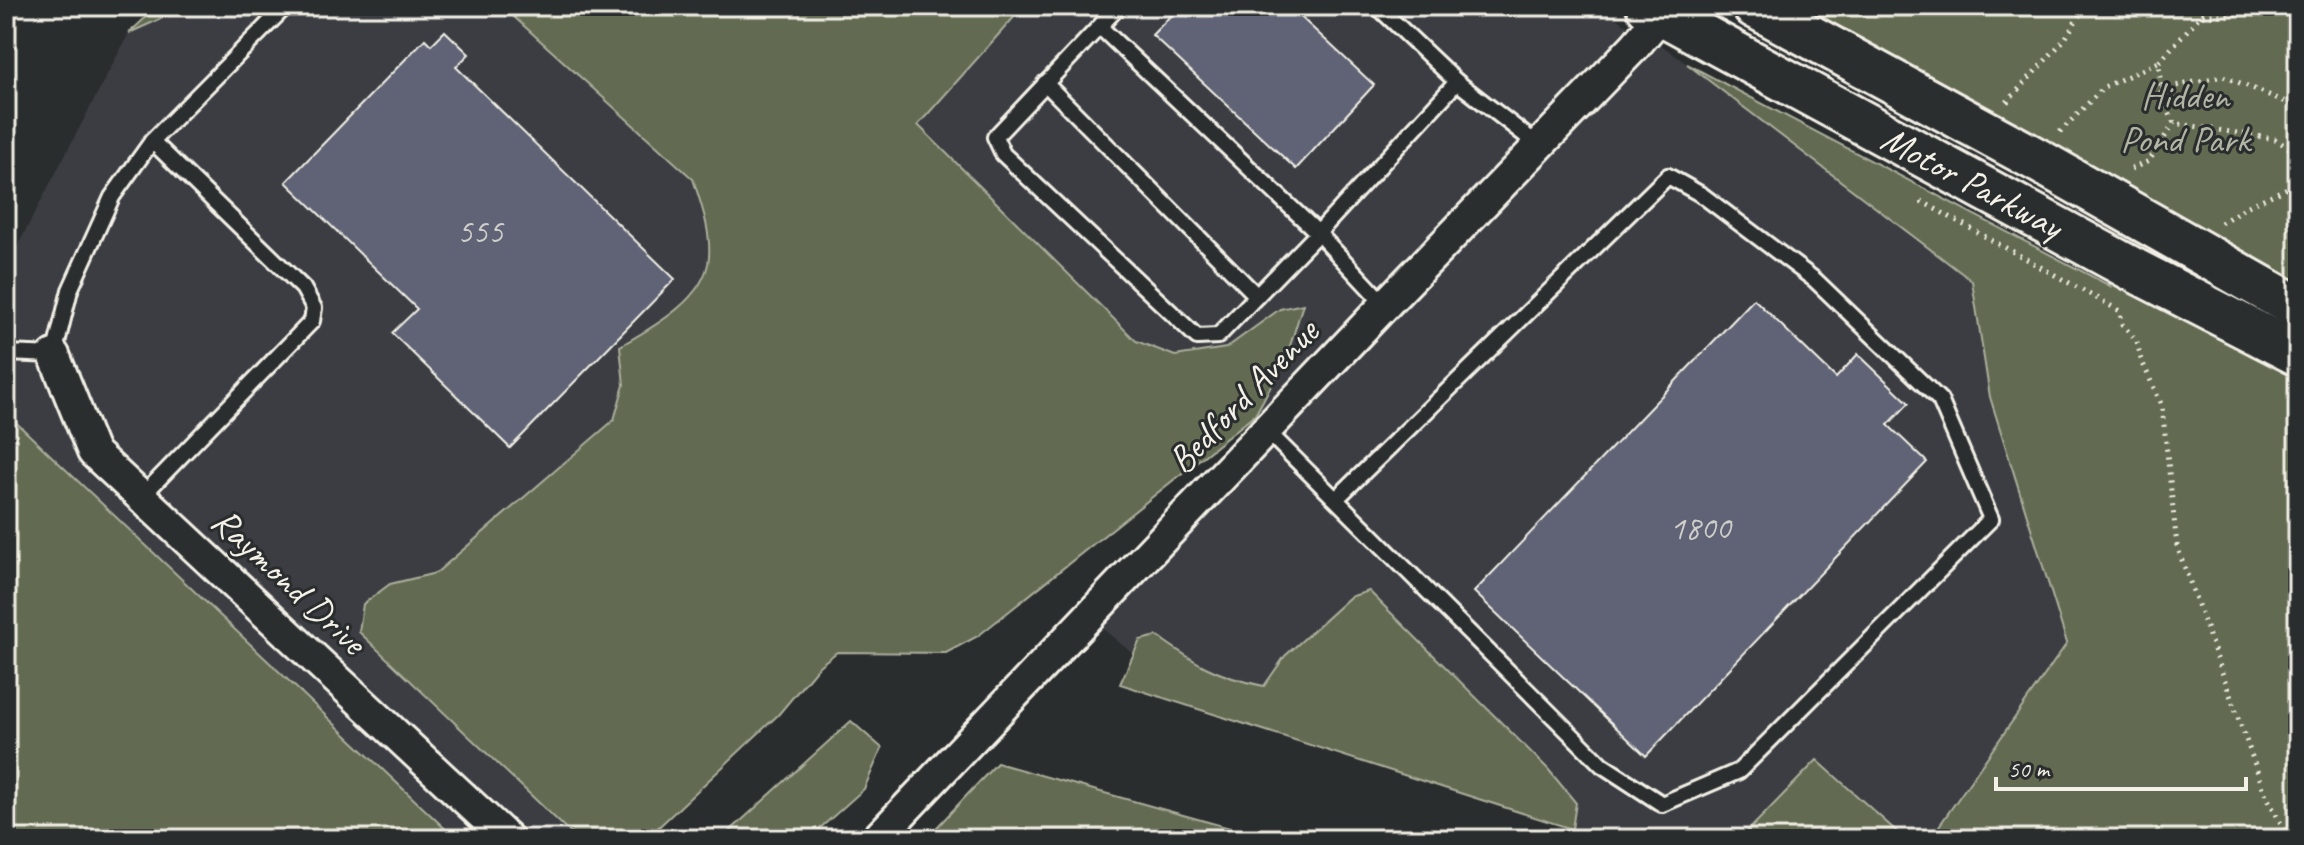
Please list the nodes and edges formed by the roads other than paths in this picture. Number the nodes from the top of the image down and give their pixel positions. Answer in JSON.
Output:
{"nodes":[{"id":1,"x":286,"y":6,"type":"edge"},
{"id":2,"x":1119,"y":6,"type":"edge"},
{"id":3,"x":1377,"y":6,"type":"edge"},
{"id":4,"x":1754,"y":6,"type":"edge"},
{"id":5,"x":1658,"y":8,"type":"edge"},
{"id":6,"x":1100,"y":27,"type":"junction"},
{"id":7,"x":1457,"y":82,"type":"junction"},
{"id":8,"x":1045,"y":83,"type":"junction"},
{"id":9,"x":152,"y":141,"type":"junction"},
{"id":10,"x":1538,"y":145,"type":"junction"},
{"id":11,"x":1318,"y":233,"type":"junction"},
{"id":12,"x":1257,"y":296,"type":"junction"},
{"id":13,"x":1385,"y":305,"type":"junction"},
{"id":14,"x":2298,"y":308,"type":"edge"},
{"id":15,"x":7,"y":353,"type":"edge"},
{"id":16,"x":2298,"y":354,"type":"edge"},
{"id":17,"x":54,"y":355,"type":"junction"},
{"id":18,"x":1266,"y":430,"type":"junction"},
{"id":19,"x":141,"y":497,"type":"junction"},
{"id":20,"x":1336,"y":499,"type":"junction"},
{"id":21,"x":508,"y":839,"type":"edge"},
{"id":22,"x":877,"y":839,"type":"edge"}],
"edges":[{"from":1,"to":9,"type":"lane"},
{"from":2,"to":6,"type":"lane"},
{"from":3,"to":7,"type":"lane"},
{"from":4,"to":14,"type":"main road","name":"Motor Parkway"},
{"from":5,"to":10,"type":"street","name":"Bedford Avenue"},
{"from":5,"to":16,"type":"main road","name":"Motor Parkway"},
{"from":6,"to":8,"type":"lane"},
{"from":6,"to":11,"type":"lane"},
{"from":7,"to":10,"type":"lane"},
{"from":7,"to":11,"type":"lane"},
{"from":8,"to":12,"type":"lane"},
{"from":8,"to":12,"type":"lane"},
{"from":9,"to":17,"type":"lane"},
{"from":9,"to":19,"type":"lane"},
{"from":10,"to":13,"type":"street","name":"Bedford Avenue"},
{"from":11,"to":12,"type":"lane"},
{"from":11,"to":13,"type":"lane"},
{"from":13,"to":18,"type":"street","name":"Bedford Avenue"},
{"from":15,"to":17,"type":"lane"},
{"from":17,"to":19,"type":"street","name":"Raymond Drive"},
{"from":18,"to":20,"type":"lane"},
{"from":18,"to":22,"type":"street","name":"Bedford Avenue"},
{"from":19,"to":21,"type":"street","name":"Raymond Drive"},
{"from":20,"to":20,"type":"lane"}]}
